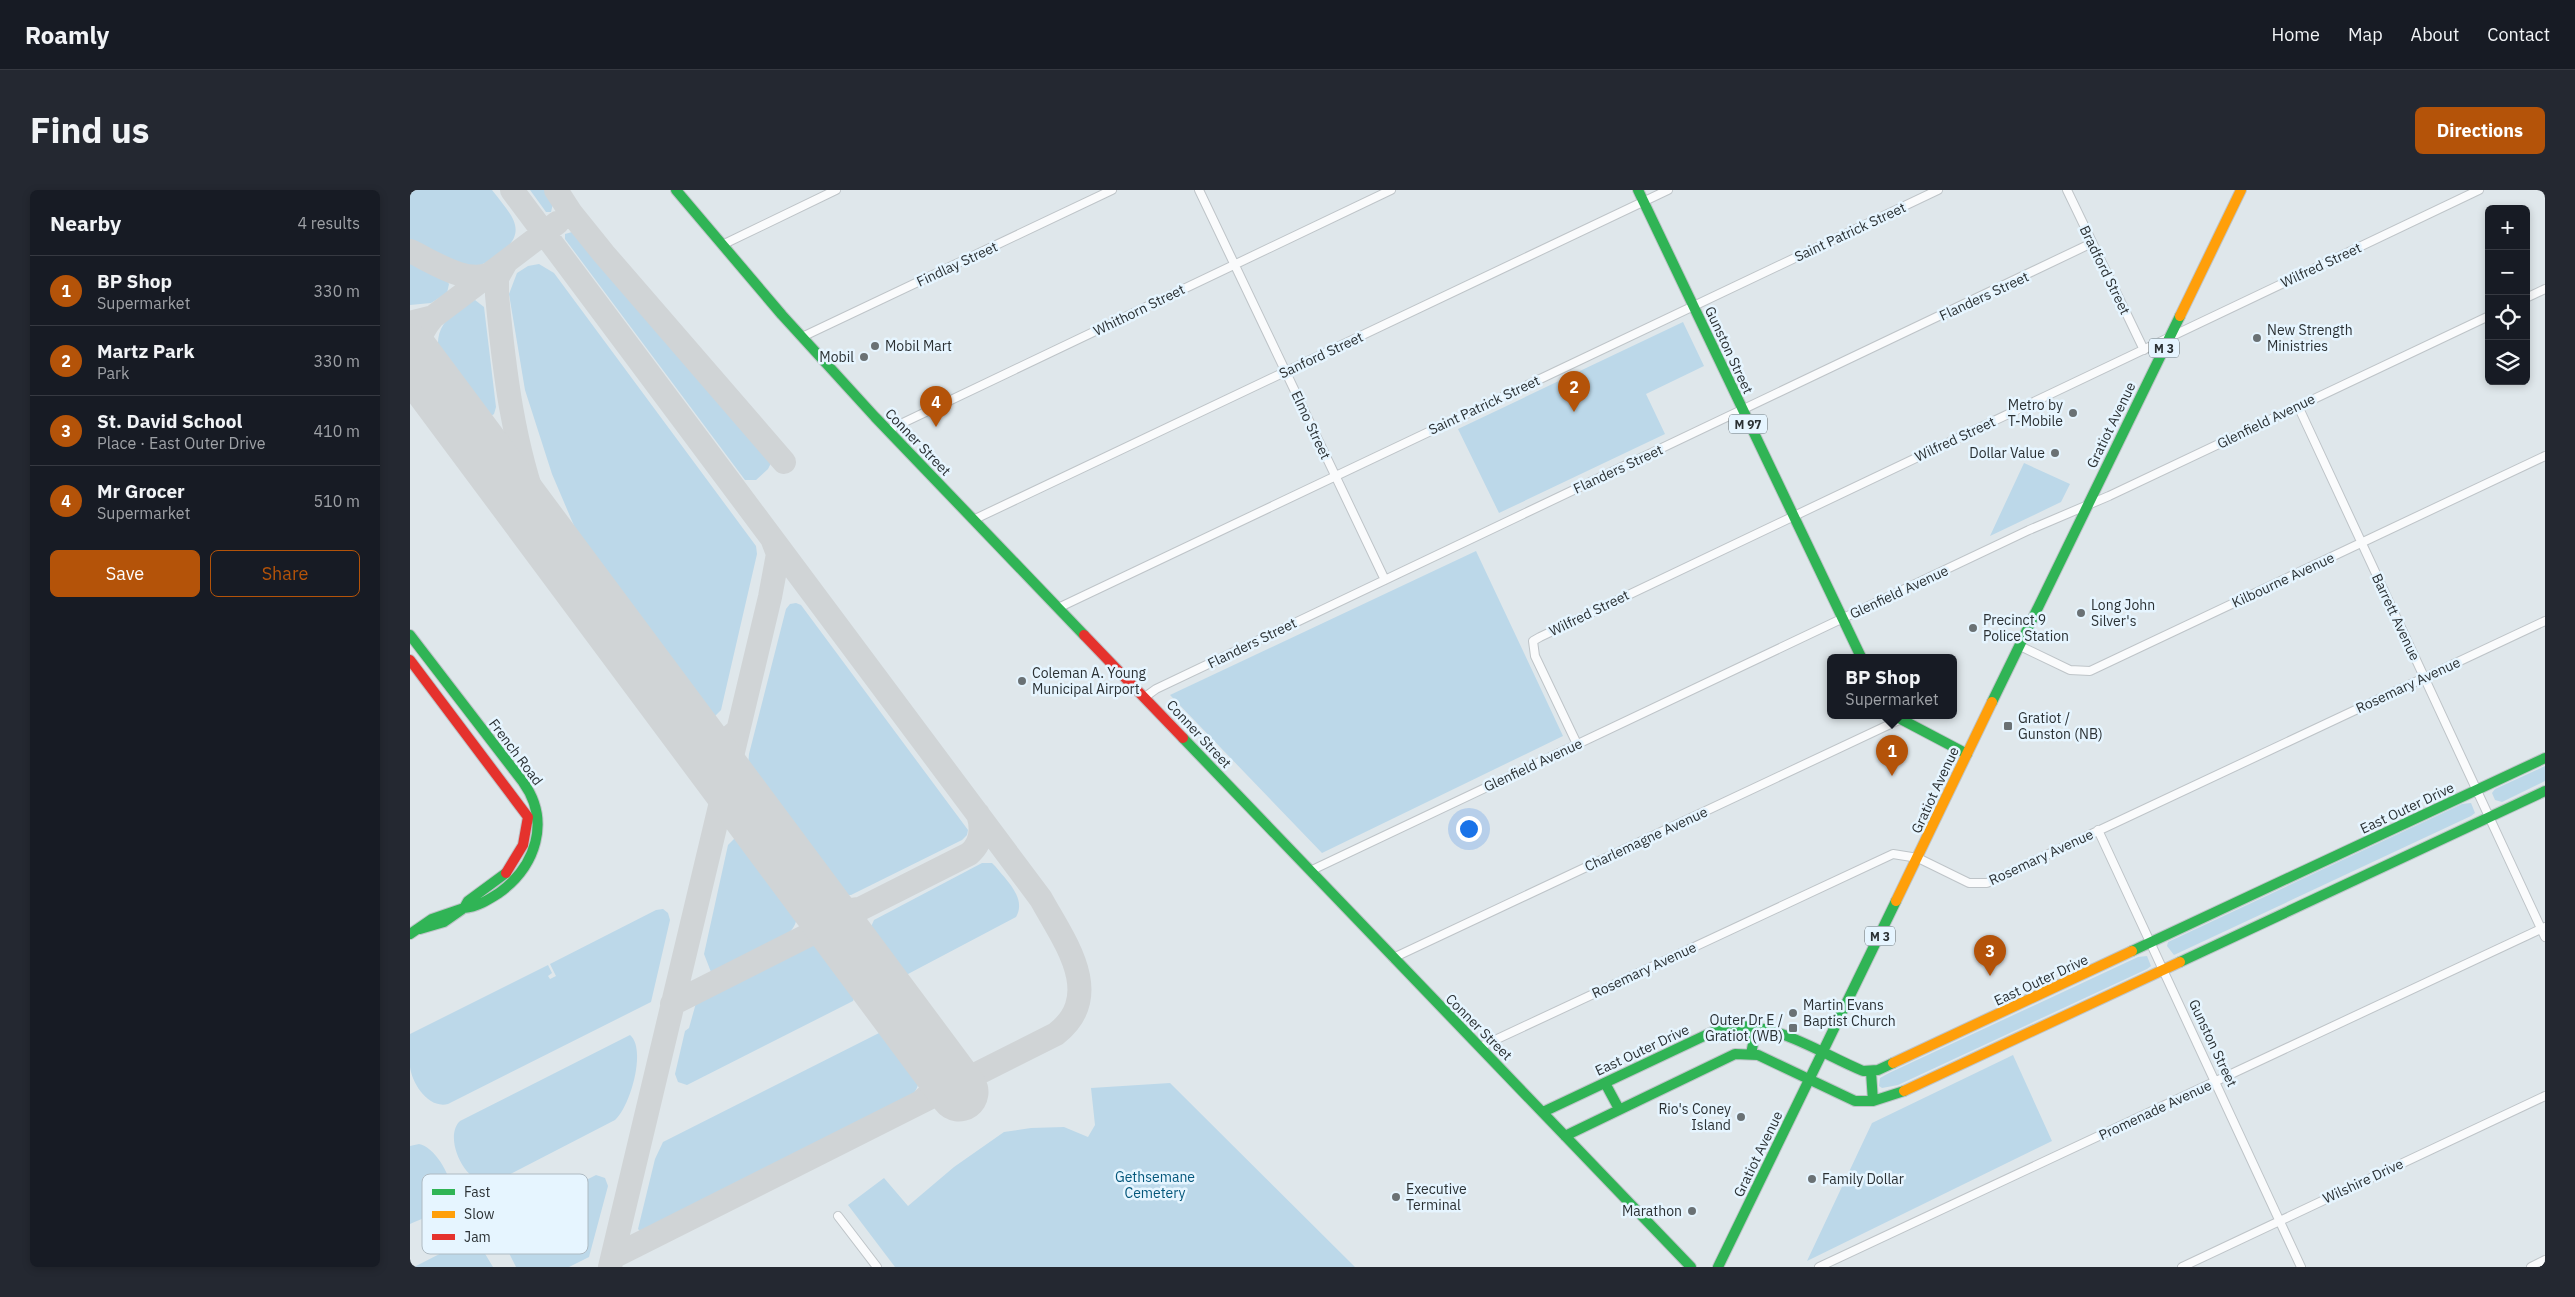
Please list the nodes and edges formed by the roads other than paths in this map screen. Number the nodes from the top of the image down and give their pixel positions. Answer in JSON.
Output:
{"nodes":[{"id":1,"x":676,"y":190,"type":"edge"},
{"id":2,"x":836,"y":190,"type":"edge"},
{"id":3,"x":1112,"y":190,"type":"edge"},
{"id":4,"x":1199,"y":190,"type":"edge"},
{"id":5,"x":1391,"y":190,"type":"edge"},
{"id":6,"x":1638,"y":190,"type":"edge"},
{"id":7,"x":1668,"y":190,"type":"edge"},
{"id":8,"x":1938,"y":190,"type":"edge"},
{"id":9,"x":2067,"y":190,"type":"edge"},
{"id":10,"x":2241,"y":190,"type":"edge"},
{"id":11,"x":2479,"y":190,"type":"edge"},
{"id":12,"x":1643,"y":202,"type":"junction"},
{"id":13,"x":2092,"y":243,"type":"junction"},
{"id":14,"x":722,"y":245,"type":"junction"},
{"id":15,"x":1234,"y":264,"type":"junction"},
{"id":16,"x":2545,"y":289,"type":"edge"},
{"id":17,"x":2530,"y":296,"type":"edge"},
{"id":18,"x":1693,"y":306,"type":"junction"},
{"id":19,"x":2485,"y":318,"type":"edge"},
{"id":20,"x":802,"y":338,"type":"junction"},
{"id":21,"x":2169,"y":338,"type":"junction"},
{"id":22,"x":2144,"y":350,"type":"junction"},
{"id":23,"x":1286,"y":371,"type":"junction"},
{"id":24,"x":2298,"y":406,"type":"junction"},
{"id":25,"x":1742,"y":411,"type":"junction"},
{"id":26,"x":888,"y":430,"type":"junction"},
{"id":27,"x":2545,"y":456,"type":"edge"},
{"id":28,"x":1336,"y":476,"type":"junction"},
{"id":29,"x":2087,"y":505,"type":"junction"},
{"id":30,"x":1792,"y":516,"type":"junction"},
{"id":31,"x":974,"y":520,"type":"junction"},
{"id":32,"x":2362,"y":543,"type":"junction"},
{"id":33,"x":1385,"y":580,"type":"junction"},
{"id":34,"x":1058,"y":608,"type":"junction"},
{"id":35,"x":1842,"y":619,"type":"junction"},
{"id":36,"x":2545,"y":621,"type":"edge"},
{"id":37,"x":410,"y":635,"type":"edge"},
{"id":38,"x":2020,"y":646,"type":"junction"},
{"id":39,"x":1860,"y":654,"type":"edge"},
{"id":40,"x":410,"y":660,"type":"edge"},
{"id":41,"x":2424,"y":677,"type":"junction"},
{"id":42,"x":1144,"y":697,"type":"junction"},
{"id":43,"x":1894,"y":719,"type":"edge"},
{"id":44,"x":1898,"y":719,"type":"edge"},
{"id":45,"x":1577,"y":744,"type":"junction"},
{"id":46,"x":1967,"y":754,"type":"junction"},
{"id":47,"x":2545,"y":758,"type":"edge"},
{"id":48,"x":2477,"y":790,"type":"junction"},
{"id":49,"x":2545,"y":791,"type":"edge"},
{"id":50,"x":2489,"y":817,"type":"junction"},
{"id":51,"x":2098,"y":830,"type":"junction"},
{"id":52,"x":1918,"y":858,"type":"junction"},
{"id":53,"x":1310,"y":871,"type":"junction"},
{"id":54,"x":468,"y":908,"type":"junction"},
{"id":55,"x":2544,"y":931,"type":"edge"},
{"id":56,"x":410,"y":934,"type":"edge"},
{"id":57,"x":2151,"y":944,"type":"junction"},
{"id":58,"x":1393,"y":958,"type":"junction"},
{"id":59,"x":2163,"y":970,"type":"junction"},
{"id":60,"x":1757,"y":1024,"type":"junction"},
{"id":61,"x":1480,"y":1047,"type":"junction"},
{"id":62,"x":1751,"y":1054,"type":"junction"},
{"id":63,"x":1822,"y":1054,"type":"junction"},
{"id":64,"x":1870,"y":1072,"type":"junction"},
{"id":65,"x":1809,"y":1080,"type":"junction"},
{"id":66,"x":1605,"y":1082,"type":"junction"},
{"id":67,"x":2216,"y":1082,"type":"junction"},
{"id":68,"x":2545,"y":1096,"type":"edge"},
{"id":69,"x":1873,"y":1101,"type":"junction"},
{"id":70,"x":1619,"y":1109,"type":"junction"},
{"id":71,"x":1543,"y":1112,"type":"junction"},
{"id":72,"x":1565,"y":1136,"type":"junction"},
{"id":73,"x":838,"y":1216,"type":"dead end"},
{"id":74,"x":2280,"y":1221,"type":"junction"},
{"id":75,"x":2545,"y":1260,"type":"edge"},
{"id":76,"x":877,"y":1267,"type":"edge"},
{"id":77,"x":1691,"y":1267,"type":"edge"},
{"id":78,"x":1718,"y":1267,"type":"edge"},
{"id":79,"x":1819,"y":1267,"type":"edge"},
{"id":80,"x":2182,"y":1267,"type":"edge"},
{"id":81,"x":2301,"y":1267,"type":"edge"},
{"id":82,"x":2531,"y":1267,"type":"edge"}],
"edges":[{"from":1,"to":14,"type":"main road","name":"Conner Street"},
{"from":2,"to":14,"type":"street"},
{"from":3,"to":20,"type":"street","name":"Findlay Street"},
{"from":4,"to":15,"type":"street","name":"Elmo Street"},
{"from":5,"to":15,"type":"street","name":"Whithorn Street"},
{"from":6,"to":12,"type":"main road","name":"Gunston Street","number":"M 97"},
{"from":7,"to":12,"type":"street","name":"Sanford Street"},
{"from":8,"to":18,"type":"street","name":"Saint Patrick Street"},
{"from":9,"to":13,"type":"street","name":"Bradford Street"},
{"from":10,"to":21,"type":"main road","name":"Gratiot Avenue","number":"M 3"},
{"from":11,"to":21,"type":"street","name":"Wilfred Street"},
{"from":12,"to":18,"type":"main road","name":"Gunston Street","number":"M 97"},
{"from":12,"to":23,"type":"street","name":"Sanford Street"},
{"from":13,"to":22,"type":"street","name":"Bradford Street"},
{"from":13,"to":25,"type":"street","name":"Flanders Street"},
{"from":14,"to":20,"type":"main road","name":"Conner Street"},
{"from":15,"to":23,"type":"street","name":"Elmo Street"},
{"from":15,"to":26,"type":"street","name":"Whithorn Street"},
{"from":16,"to":17,"type":"street"},
{"from":18,"to":25,"type":"main road","name":"Gunston Street","number":"M 97"},
{"from":18,"to":28,"type":"street","name":"Saint Patrick Street"},
{"from":19,"to":24,"type":"street","name":"Glenfield Avenue"},
{"from":20,"to":26,"type":"main road","name":"Conner Street"},
{"from":21,"to":22,"type":"street","name":"Wilfred Street"},
{"from":21,"to":29,"type":"main road","name":"Gratiot Avenue","number":"M 3"},
{"from":22,"to":30,"type":"street","name":"Wilfred Street"},
{"from":23,"to":28,"type":"street","name":"Elmo Street"},
{"from":23,"to":31,"type":"street","name":"Sanford Street"},
{"from":24,"to":29,"type":"street","name":"Glenfield Avenue"},
{"from":24,"to":32,"type":"street","name":"Barrett Avenue"},
{"from":25,"to":30,"type":"main road","name":"Gunston Street","number":"M 97"},
{"from":25,"to":33,"type":"street","name":"Flanders Street"},
{"from":26,"to":31,"type":"main road","name":"Conner Street"},
{"from":27,"to":32,"type":"street","name":"Kilbourne Avenue"},
{"from":28,"to":33,"type":"street","name":"Elmo Street"},
{"from":28,"to":34,"type":"street","name":"Saint Patrick Street"},
{"from":29,"to":35,"type":"street","name":"Glenfield Avenue"},
{"from":29,"to":38,"type":"main road","name":"Gratiot Avenue","number":"M 3"},
{"from":30,"to":35,"type":"main road","name":"Gunston Street","number":"M 97"},
{"from":30,"to":45,"type":"street","name":"Wilfred Street"},
{"from":31,"to":34,"type":"main road","name":"Conner Street"},
{"from":32,"to":38,"type":"street","name":"Kilbourne Avenue"},
{"from":32,"to":41,"type":"street","name":"Barrett Avenue"},
{"from":33,"to":42,"type":"street","name":"Flanders Street"},
{"from":34,"to":42,"type":"main road","name":"Conner Street"},
{"from":35,"to":39,"type":"main road","name":"Gunston Street","number":"M 97"},
{"from":35,"to":45,"type":"street","name":"Glenfield Avenue"},
{"from":36,"to":41,"type":"street","name":"Rosemary Avenue"},
{"from":37,"to":54,"type":"main road","name":"French Road"},
{"from":38,"to":46,"type":"main road","name":"Gratiot Avenue","number":"M 3"},
{"from":40,"to":54,"type":"main road"},
{"from":41,"to":48,"type":"street","name":"Barrett Avenue"},
{"from":41,"to":51,"type":"street","name":"Rosemary Avenue"},
{"from":42,"to":53,"type":"main road","name":"Conner Street"},
{"from":43,"to":58,"type":"street","name":"Charlemagne Avenue"},
{"from":44,"to":46,"type":"main road"},
{"from":45,"to":53,"type":"street","name":"Glenfield Avenue"},
{"from":46,"to":52,"type":"main road","name":"Gratiot Avenue","number":"M 3"},
{"from":47,"to":48,"type":"main road","name":"East Outer Drive"},
{"from":48,"to":50,"type":"street","name":"Barrett Avenue"},
{"from":48,"to":57,"type":"main road","name":"East Outer Drive"},
{"from":49,"to":50,"type":"main road"},
{"from":50,"to":55,"type":"street","name":"Barrett Avenue"},
{"from":50,"to":59,"type":"main road"},
{"from":51,"to":52,"type":"street","name":"Rosemary Avenue"},
{"from":51,"to":57,"type":"street","name":"Gunston Street"},
{"from":52,"to":61,"type":"street","name":"Rosemary Avenue"},
{"from":52,"to":63,"type":"main road","name":"Gratiot Avenue","number":"M 3"},
{"from":53,"to":58,"type":"main road","name":"Conner Street"},
{"from":54,"to":56,"type":"main road"},
{"from":55,"to":67,"type":"street","name":"Promenade Avenue"},
{"from":57,"to":59,"type":"street","name":"Gunston Street"},
{"from":57,"to":64,"type":"main road","name":"East Outer Drive"},
{"from":58,"to":61,"type":"main road","name":"Conner Street"},
{"from":59,"to":67,"type":"street","name":"Gunston Street"},
{"from":59,"to":69,"type":"main road"},
{"from":60,"to":62,"type":"main road"},
{"from":60,"to":63,"type":"main road","name":"East Outer Drive"},
{"from":60,"to":66,"type":"main road","name":"East Outer Drive"},
{"from":61,"to":71,"type":"main road","name":"Conner Street"},
{"from":62,"to":65,"type":"main road"},
{"from":62,"to":70,"type":"main road"},
{"from":63,"to":64,"type":"main road","name":"East Outer Drive"},
{"from":63,"to":65,"type":"main road","name":"Gratiot Avenue","number":"M 3"},
{"from":64,"to":69,"type":"main road"},
{"from":65,"to":69,"type":"main road"},
{"from":65,"to":78,"type":"main road","name":"Gratiot Avenue","number":"M 3"},
{"from":66,"to":70,"type":"main road"},
{"from":66,"to":71,"type":"main road","name":"East Outer Drive"},
{"from":67,"to":74,"type":"street","name":"Gunston Street"},
{"from":67,"to":79,"type":"street","name":"Promenade Avenue"},
{"from":68,"to":74,"type":"street","name":"Wilshire Drive"},
{"from":70,"to":72,"type":"main road"},
{"from":71,"to":72,"type":"main road","name":"Conner Street"},
{"from":72,"to":77,"type":"main road","name":"Conner Street"},
{"from":73,"to":76,"type":"street"},
{"from":74,"to":80,"type":"street","name":"Wilshire Drive"},
{"from":74,"to":81,"type":"street","name":"Gunston Street"},
{"from":75,"to":82,"type":"street"}]}
